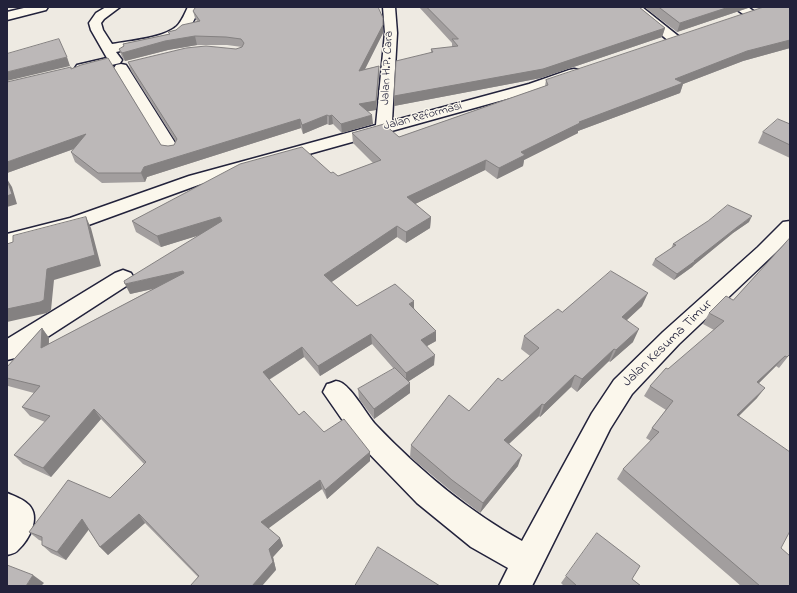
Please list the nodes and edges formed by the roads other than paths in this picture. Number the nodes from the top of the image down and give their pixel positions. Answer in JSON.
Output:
{"nodes":[{"id":1,"x":42,"y":7,"type":"edge"},
{"id":2,"x":114,"y":7,"type":"edge"},
{"id":3,"x":194,"y":7,"type":"edge"},
{"id":4,"x":389,"y":7,"type":"edge"},
{"id":5,"x":634,"y":7,"type":"edge"},
{"id":6,"x":750,"y":10,"type":"edge"},
{"id":7,"x":7,"y":16,"type":"edge"},
{"id":8,"x":727,"y":20,"type":"edge"},
{"id":9,"x":675,"y":38,"type":"edge"},
{"id":10,"x":120,"y":60,"type":"junction"},
{"id":11,"x":591,"y":68,"type":"edge"},
{"id":12,"x":66,"y":72,"type":"edge"},
{"id":13,"x":384,"y":128,"type":"junction"},
{"id":14,"x":170,"y":149,"type":"edge"},
{"id":15,"x":790,"y":227,"type":"edge"},
{"id":16,"x":7,"y":241,"type":"edge"},
{"id":17,"x":122,"y":278,"type":"dead end"},
{"id":18,"x":7,"y":351,"type":"edge"},
{"id":19,"x":336,"y":392,"type":"dead end"},
{"id":20,"x":7,"y":507,"type":"edge"},
{"id":21,"x":7,"y":540,"type":"edge"},
{"id":22,"x":528,"y":562,"type":"junction"},
{"id":23,"x":515,"y":586,"type":"edge"}],
"edges":[{"from":1,"to":7,"type":"street"},
{"from":2,"to":10,"type":"street"},
{"from":3,"to":10,"type":"street"},
{"from":4,"to":13,"type":"street","name":"Jalan H.P. Cara"},
{"from":5,"to":9,"type":"street"},
{"from":6,"to":8,"type":"street"},
{"from":10,"to":12,"type":"street"},
{"from":10,"to":14,"type":"street"},
{"from":11,"to":13,"type":"street","name":"Jalan Reformasi"},
{"from":13,"to":16,"type":"street","name":"Jalan Reformasi"},
{"from":15,"to":22,"type":"street","name":"Jalan Kesuma Timur"},
{"from":17,"to":18,"type":"street"},
{"from":19,"to":22,"type":"street"},
{"from":20,"to":21,"type":"street"},
{"from":22,"to":23,"type":"street","name":"Jalan Kesuma Timur"}]}
